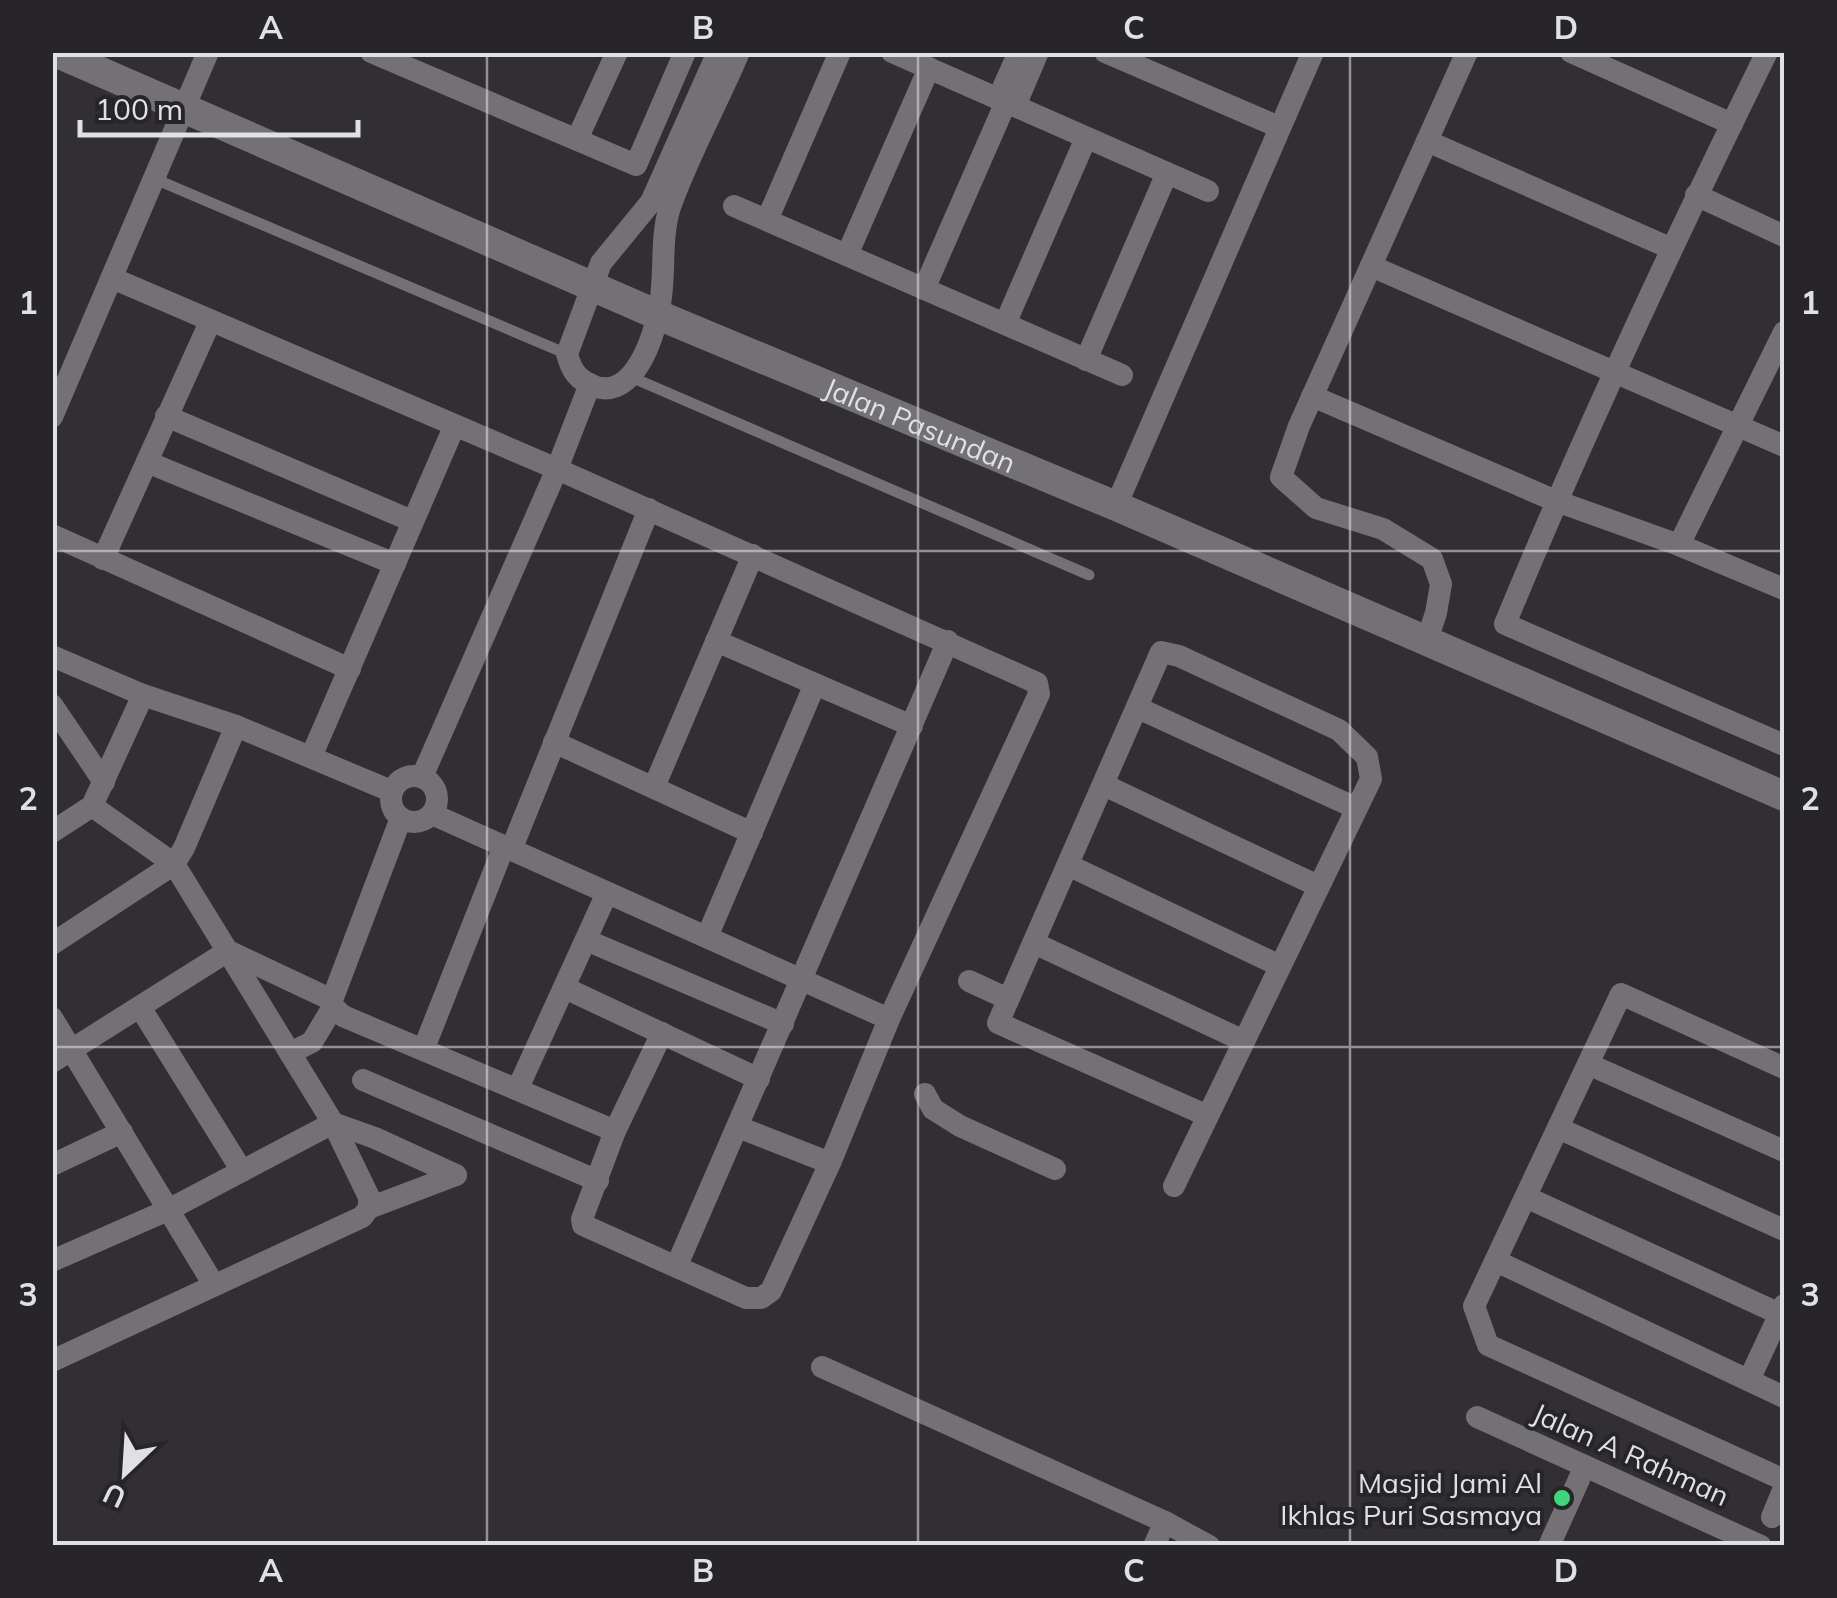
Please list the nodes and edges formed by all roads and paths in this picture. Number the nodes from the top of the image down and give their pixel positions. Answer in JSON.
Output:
{"nodes":[{"id":1,"x":55,"y":52,"type":"edge"},
{"id":2,"x":208,"y":52,"type":"edge"},
{"id":3,"x":371,"y":52,"type":"edge"},
{"id":4,"x":685,"y":52,"type":"edge"},
{"id":5,"x":718,"y":52,"type":"edge"},
{"id":6,"x":739,"y":52,"type":"edge"},
{"id":7,"x":840,"y":52,"type":"edge"},
{"id":8,"x":892,"y":52,"type":"edge"},
{"id":9,"x":1018,"y":52,"type":"edge"},
{"id":10,"x":1038,"y":52,"type":"edge"},
{"id":11,"x":1106,"y":52,"type":"edge"},
{"id":12,"x":1313,"y":52,"type":"edge"},
{"id":13,"x":1467,"y":52,"type":"edge"},
{"id":14,"x":1570,"y":52,"type":"edge"},
{"id":15,"x":1767,"y":52,"type":"edge"},
{"id":16,"x":612,"y":54,"type":"edge"},
{"id":17,"x":928,"y":68,"type":"junction"},
{"id":18,"x":1006,"y":102,"type":"junction"},
{"id":19,"x":184,"y":108,"type":"junction"},
{"id":20,"x":1732,"y":124,"type":"junction"},
{"id":21,"x":1280,"y":127,"type":"junction"},
{"id":22,"x":574,"y":137,"type":"junction"},
{"id":23,"x":1086,"y":138,"type":"junction"},
{"id":24,"x":1427,"y":141,"type":"junction"},
{"id":25,"x":1167,"y":173,"type":"junction"},
{"id":26,"x":156,"y":180,"type":"junction"},
{"id":27,"x":1208,"y":191,"type":"dead end"},
{"id":28,"x":1696,"y":195,"type":"junction"},
{"id":29,"x":734,"y":206,"type":"dead end"},
{"id":30,"x":766,"y":220,"type":"junction"},
{"id":31,"x":1784,"y":236,"type":"edge"},
{"id":32,"x":1670,"y":248,"type":"junction"},
{"id":33,"x":847,"y":255,"type":"junction"},
{"id":34,"x":1371,"y":266,"type":"junction"},
{"id":35,"x":112,"y":278,"type":"junction"},
{"id":36,"x":593,"y":285,"type":"junction"},
{"id":37,"x":924,"y":289,"type":"junction"},
{"id":38,"x":658,"y":316,"type":"junction"},
{"id":39,"x":210,"y":322,"type":"junction"},
{"id":40,"x":1005,"y":324,"type":"junction"},
{"id":41,"x":1784,"y":332,"type":"edge"},
{"id":42,"x":567,"y":354,"type":"junction"},
{"id":43,"x":1086,"y":360,"type":"junction"},
{"id":44,"x":1614,"y":370,"type":"junction"},
{"id":45,"x":1122,"y":375,"type":"dead end"},
{"id":46,"x":631,"y":376,"type":"junction"},
{"id":47,"x":590,"y":384,"type":"junction"},
{"id":48,"x":1312,"y":396,"type":"junction"},
{"id":49,"x":52,"y":416,"type":"edge"},
{"id":50,"x":166,"y":416,"type":"junction"},
{"id":51,"x":1738,"y":425,"type":"junction"},
{"id":52,"x":454,"y":427,"type":"junction"},
{"id":53,"x":1784,"y":446,"type":"edge"},
{"id":54,"x":147,"y":462,"type":"junction"},
{"id":55,"x":557,"y":469,"type":"junction"},
{"id":56,"x":1556,"y":501,"type":"junction"},
{"id":57,"x":1116,"y":506,"type":"junction"},
{"id":58,"x":649,"y":510,"type":"junction"},
{"id":59,"x":412,"y":521,"type":"junction"},
{"id":60,"x":52,"y":535,"type":"edge"},
{"id":61,"x":1679,"y":545,"type":"junction"},
{"id":62,"x":753,"y":556,"type":"junction"},
{"id":63,"x":104,"y":559,"type":"junction"},
{"id":64,"x":395,"y":564,"type":"junction"},
{"id":65,"x":1089,"y":575,"type":"dead end"},
{"id":66,"x":1784,"y":589,"type":"edge"},
{"id":67,"x":1427,"y":640,"type":"junction"},
{"id":68,"x":716,"y":641,"type":"junction"},
{"id":69,"x":948,"y":642,"type":"junction"},
{"id":70,"x":52,"y":656,"type":"edge"},
{"id":71,"x":350,"y":668,"type":"junction"},
{"id":72,"x":815,"y":684,"type":"junction"},
{"id":73,"x":143,"y":695,"type":"junction"},
{"id":74,"x":52,"y":704,"type":"edge"},
{"id":75,"x":1138,"y":708,"type":"junction"},
{"id":76,"x":236,"y":726,"type":"junction"},
{"id":77,"x":912,"y":726,"type":"junction"},
{"id":78,"x":554,"y":742,"type":"junction"},
{"id":79,"x":1784,"y":746,"type":"edge"},
{"id":80,"x":311,"y":757,"type":"junction"},
{"id":81,"x":422,"y":777,"type":"junction"},
{"id":82,"x":104,"y":782,"type":"junction"},
{"id":83,"x":1104,"y":785,"type":"junction"},
{"id":84,"x":654,"y":787,"type":"junction"},
{"id":85,"x":391,"y":791,"type":"junction"},
{"id":86,"x":1784,"y":796,"type":"edge"},
{"id":87,"x":92,"y":806,"type":"junction"},
{"id":88,"x":1356,"y":808,"type":"junction"},
{"id":89,"x":432,"y":814,"type":"junction"},
{"id":90,"x":401,"y":818,"type":"junction"},
{"id":91,"x":52,"y":832,"type":"edge"},
{"id":92,"x":752,"y":832,"type":"junction"},
{"id":93,"x":507,"y":848,"type":"junction"},
{"id":94,"x":174,"y":864,"type":"junction"},
{"id":95,"x":1068,"y":865,"type":"junction"},
{"id":96,"x":1318,"y":886,"type":"junction"},
{"id":97,"x":608,"y":892,"type":"junction"},
{"id":98,"x":706,"y":937,"type":"junction"},
{"id":99,"x":586,"y":940,"type":"junction"},
{"id":100,"x":1034,"y":943,"type":"junction"},
{"id":101,"x":52,"y":944,"type":"edge"},
{"id":102,"x":228,"y":951,"type":"junction"},
{"id":103,"x":1280,"y":966,"type":"junction"},
{"id":104,"x":802,"y":980,"type":"junction"},
{"id":105,"x":969,"y":981,"type":"dead end"},
{"id":106,"x":565,"y":988,"type":"junction"},
{"id":107,"x":1008,"y":999,"type":"junction"},
{"id":108,"x":333,"y":1004,"type":"junction"},
{"id":109,"x":140,"y":1007,"type":"junction"},
{"id":110,"x":52,"y":1018,"type":"edge"},
{"id":111,"x":888,"y":1019,"type":"junction"},
{"id":112,"x":783,"y":1024,"type":"junction"},
{"id":113,"x":662,"y":1033,"type":"junction"},
{"id":114,"x":1244,"y":1041,"type":"junction"},
{"id":115,"x":424,"y":1048,"type":"junction"},
{"id":116,"x":290,"y":1053,"type":"junction"},
{"id":117,"x":62,"y":1055,"type":"edge"},
{"id":118,"x":1588,"y":1064,"type":"junction"},
{"id":119,"x":1784,"y":1068,"type":"edge"},
{"id":120,"x":759,"y":1079,"type":"junction"},
{"id":121,"x":362,"y":1080,"type":"dead end"},
{"id":122,"x":518,"y":1088,"type":"junction"},
{"id":123,"x":925,"y":1094,"type":"dead end"},
{"id":124,"x":1208,"y":1116,"type":"junction"},
{"id":125,"x":333,"y":1123,"type":"junction"},
{"id":126,"x":738,"y":1127,"type":"junction"},
{"id":127,"x":1558,"y":1128,"type":"junction"},
{"id":128,"x":616,"y":1131,"type":"junction"},
{"id":129,"x":122,"y":1132,"type":"junction"},
{"id":130,"x":1784,"y":1151,"type":"edge"},
{"id":131,"x":830,"y":1163,"type":"junction"},
{"id":132,"x":52,"y":1165,"type":"edge"},
{"id":133,"x":1055,"y":1169,"type":"dead end"},
{"id":134,"x":242,"y":1171,"type":"junction"},
{"id":135,"x":598,"y":1181,"type":"junction"},
{"id":136,"x":1174,"y":1186,"type":"dead end"},
{"id":137,"x":1526,"y":1197,"type":"junction"},
{"id":138,"x":369,"y":1208,"type":"junction"},
{"id":139,"x":168,"y":1210,"type":"junction"},
{"id":140,"x":1784,"y":1230,"type":"edge"},
{"id":141,"x":1496,"y":1261,"type":"junction"},
{"id":142,"x":52,"y":1262,"type":"edge"},
{"id":143,"x":678,"y":1266,"type":"junction"},
{"id":144,"x":214,"y":1285,"type":"junction"},
{"id":145,"x":1782,"y":1309,"type":"edge"},
{"id":146,"x":56,"y":1354,"type":"edge"},
{"id":147,"x":822,"y":1366,"type":"dead end"},
{"id":148,"x":1750,"y":1380,"type":"junction"},
{"id":149,"x":1784,"y":1397,"type":"edge"},
{"id":150,"x":1476,"y":1416,"type":"dead end"},
{"id":151,"x":1585,"y":1466,"type":"junction"},
{"id":152,"x":1784,"y":1480,"type":"edge"},
{"id":153,"x":1784,"y":1488,"type":"edge"},
{"id":154,"x":1772,"y":1517,"type":"dead end"},
{"id":155,"x":1165,"y":1522,"type":"junction"},
{"id":156,"x":1552,"y":1540,"type":"edge"},
{"id":157,"x":1154,"y":1546,"type":"edge"},
{"id":158,"x":1209,"y":1546,"type":"edge"},
{"id":159,"x":1578,"y":1546,"type":"edge"},
{"id":160,"x":1761,"y":1546,"type":"edge"}],
"edges":[{"from":1,"to":19,"type":"street","name":"Jalan Pasundan"},
{"from":2,"to":19,"type":"street"},
{"from":3,"to":22,"type":"street"},
{"from":4,"to":22,"type":"street"},
{"from":5,"to":36,"type":"street"},
{"from":6,"to":38,"type":"street"},
{"from":7,"to":30,"type":"street"},
{"from":8,"to":17,"type":"street"},
{"from":9,"to":18,"type":"street"},
{"from":10,"to":18,"type":"street"},
{"from":11,"to":21,"type":"street"},
{"from":12,"to":21,"type":"street"},
{"from":13,"to":24,"type":"street"},
{"from":14,"to":20,"type":"street"},
{"from":15,"to":20,"type":"street"},
{"from":16,"to":22,"type":"street"},
{"from":17,"to":18,"type":"street"},
{"from":17,"to":33,"type":"street"},
{"from":18,"to":23,"type":"street"},
{"from":18,"to":37,"type":"street"},
{"from":19,"to":26,"type":"street"},
{"from":19,"to":36,"type":"street","name":"Jalan Pasundan"},
{"from":20,"to":28,"type":"street"},
{"from":21,"to":57,"type":"street"},
{"from":23,"to":25,"type":"street"},
{"from":23,"to":40,"type":"street"},
{"from":24,"to":32,"type":"street"},
{"from":24,"to":34,"type":"street"},
{"from":25,"to":27,"type":"street"},
{"from":25,"to":43,"type":"street"},
{"from":26,"to":35,"type":"street"},
{"from":26,"to":42,"type":"lane"},
{"from":28,"to":31,"type":"street"},
{"from":28,"to":32,"type":"street"},
{"from":29,"to":30,"type":"street"},
{"from":30,"to":33,"type":"street"},
{"from":32,"to":44,"type":"street"},
{"from":33,"to":37,"type":"street"},
{"from":34,"to":44,"type":"street"},
{"from":34,"to":48,"type":"street"},
{"from":35,"to":39,"type":"street"},
{"from":35,"to":49,"type":"street"},
{"from":36,"to":38,"type":"street","name":"Jalan Pasundan"},
{"from":36,"to":42,"type":"street"},
{"from":37,"to":40,"type":"street"},
{"from":38,"to":46,"type":"street"},
{"from":38,"to":57,"type":"street","name":"Jalan Pasundan"},
{"from":39,"to":50,"type":"street"},
{"from":39,"to":52,"type":"street"},
{"from":40,"to":43,"type":"street"},
{"from":41,"to":51,"type":"street"},
{"from":42,"to":47,"type":"street"},
{"from":43,"to":45,"type":"street"},
{"from":44,"to":51,"type":"street"},
{"from":44,"to":56,"type":"street"},
{"from":46,"to":47,"type":"street"},
{"from":46,"to":65,"type":"lane"},
{"from":47,"to":55,"type":"street"},
{"from":48,"to":56,"type":"street"},
{"from":48,"to":67,"type":"street"},
{"from":50,"to":54,"type":"street"},
{"from":50,"to":59,"type":"street"},
{"from":51,"to":53,"type":"street"},
{"from":51,"to":61,"type":"street"},
{"from":52,"to":55,"type":"street"},
{"from":52,"to":59,"type":"street"},
{"from":54,"to":63,"type":"street"},
{"from":54,"to":64,"type":"street"},
{"from":55,"to":58,"type":"street"},
{"from":55,"to":81,"type":"street"},
{"from":56,"to":61,"type":"street"},
{"from":56,"to":79,"type":"street"},
{"from":57,"to":67,"type":"street","name":"Jalan Pasundan"},
{"from":58,"to":62,"type":"street"},
{"from":58,"to":78,"type":"street"},
{"from":59,"to":64,"type":"street"},
{"from":60,"to":63,"type":"street"},
{"from":61,"to":66,"type":"street"},
{"from":62,"to":68,"type":"street"},
{"from":62,"to":69,"type":"street"},
{"from":63,"to":71,"type":"street"},
{"from":64,"to":71,"type":"street"},
{"from":67,"to":86,"type":"street","name":"Jalan Pasundan"},
{"from":68,"to":72,"type":"street"},
{"from":68,"to":84,"type":"street"},
{"from":69,"to":77,"type":"street"},
{"from":69,"to":111,"type":"street"},
{"from":70,"to":73,"type":"street"},
{"from":71,"to":80,"type":"street"},
{"from":72,"to":77,"type":"street"},
{"from":72,"to":92,"type":"street"},
{"from":73,"to":76,"type":"street"},
{"from":73,"to":82,"type":"street"},
{"from":74,"to":82,"type":"street"},
{"from":75,"to":83,"type":"street"},
{"from":75,"to":88,"type":"street"},
{"from":75,"to":88,"type":"street"},
{"from":76,"to":80,"type":"street"},
{"from":76,"to":94,"type":"street"},
{"from":77,"to":104,"type":"street"},
{"from":78,"to":84,"type":"street"},
{"from":78,"to":93,"type":"street"},
{"from":80,"to":85,"type":"street"},
{"from":81,"to":85,"type":"street"},
{"from":81,"to":89,"type":"street"},
{"from":82,"to":87,"type":"street"},
{"from":83,"to":95,"type":"street"},
{"from":83,"to":96,"type":"street"},
{"from":84,"to":92,"type":"street"},
{"from":85,"to":90,"type":"street"},
{"from":87,"to":91,"type":"street"},
{"from":87,"to":94,"type":"street"},
{"from":88,"to":96,"type":"street"},
{"from":89,"to":90,"type":"street"},
{"from":89,"to":93,"type":"street"},
{"from":90,"to":108,"type":"street"},
{"from":92,"to":98,"type":"street"},
{"from":93,"to":97,"type":"street"},
{"from":93,"to":115,"type":"street"},
{"from":94,"to":101,"type":"street"},
{"from":94,"to":102,"type":"street"},
{"from":95,"to":100,"type":"street"},
{"from":95,"to":103,"type":"street"},
{"from":96,"to":103,"type":"street"},
{"from":97,"to":98,"type":"street"},
{"from":97,"to":99,"type":"street"},
{"from":98,"to":104,"type":"street"},
{"from":99,"to":106,"type":"street"},
{"from":99,"to":112,"type":"street"},
{"from":100,"to":107,"type":"street"},
{"from":100,"to":114,"type":"street"},
{"from":102,"to":108,"type":"street"},
{"from":102,"to":109,"type":"street"},
{"from":102,"to":116,"type":"street"},
{"from":103,"to":114,"type":"street"},
{"from":104,"to":111,"type":"street"},
{"from":104,"to":112,"type":"street"},
{"from":105,"to":107,"type":"street"},
{"from":106,"to":113,"type":"street"},
{"from":106,"to":122,"type":"street"},
{"from":107,"to":124,"type":"street"},
{"from":108,"to":115,"type":"street"},
{"from":108,"to":116,"type":"street"},
{"from":109,"to":117,"type":"street"},
{"from":109,"to":134,"type":"street"},
{"from":110,"to":117,"type":"street"},
{"from":111,"to":131,"type":"street"},
{"from":112,"to":120,"type":"street"},
{"from":113,"to":120,"type":"street"},
{"from":113,"to":128,"type":"street"},
{"from":114,"to":124,"type":"street"},
{"from":115,"to":122,"type":"street"},
{"from":116,"to":125,"type":"street"},
{"from":117,"to":129,"type":"street"},
{"from":118,"to":119,"type":"street"},
{"from":118,"to":127,"type":"street"},
{"from":118,"to":130,"type":"street"},
{"from":120,"to":126,"type":"street"},
{"from":121,"to":135,"type":"street"},
{"from":122,"to":128,"type":"street"},
{"from":123,"to":133,"type":"street"},
{"from":124,"to":136,"type":"street"},
{"from":125,"to":134,"type":"street"},
{"from":125,"to":138,"type":"street"},
{"from":125,"to":138,"type":"street"},
{"from":126,"to":131,"type":"street"},
{"from":126,"to":143,"type":"street"},
{"from":127,"to":137,"type":"street"},
{"from":127,"to":140,"type":"street"},
{"from":128,"to":135,"type":"street"},
{"from":129,"to":132,"type":"street"},
{"from":129,"to":139,"type":"street"},
{"from":131,"to":143,"type":"street"},
{"from":134,"to":139,"type":"street"},
{"from":135,"to":143,"type":"street"},
{"from":137,"to":141,"type":"street"},
{"from":137,"to":145,"type":"street"},
{"from":138,"to":144,"type":"street"},
{"from":139,"to":142,"type":"street"},
{"from":139,"to":144,"type":"street"},
{"from":141,"to":148,"type":"street"},
{"from":141,"to":152,"type":"street"},
{"from":144,"to":146,"type":"street"},
{"from":145,"to":148,"type":"street"},
{"from":147,"to":155,"type":"street"},
{"from":148,"to":149,"type":"street"},
{"from":150,"to":151,"type":"street","name":"Jalan A Rahman"},
{"from":151,"to":156,"type":"street"},
{"from":151,"to":160,"type":"street","name":"Jalan A Rahman"},
{"from":153,"to":154,"type":"street"},
{"from":155,"to":157,"type":"street"},
{"from":155,"to":158,"type":"street"},
{"from":156,"to":159,"type":"street"}]}
